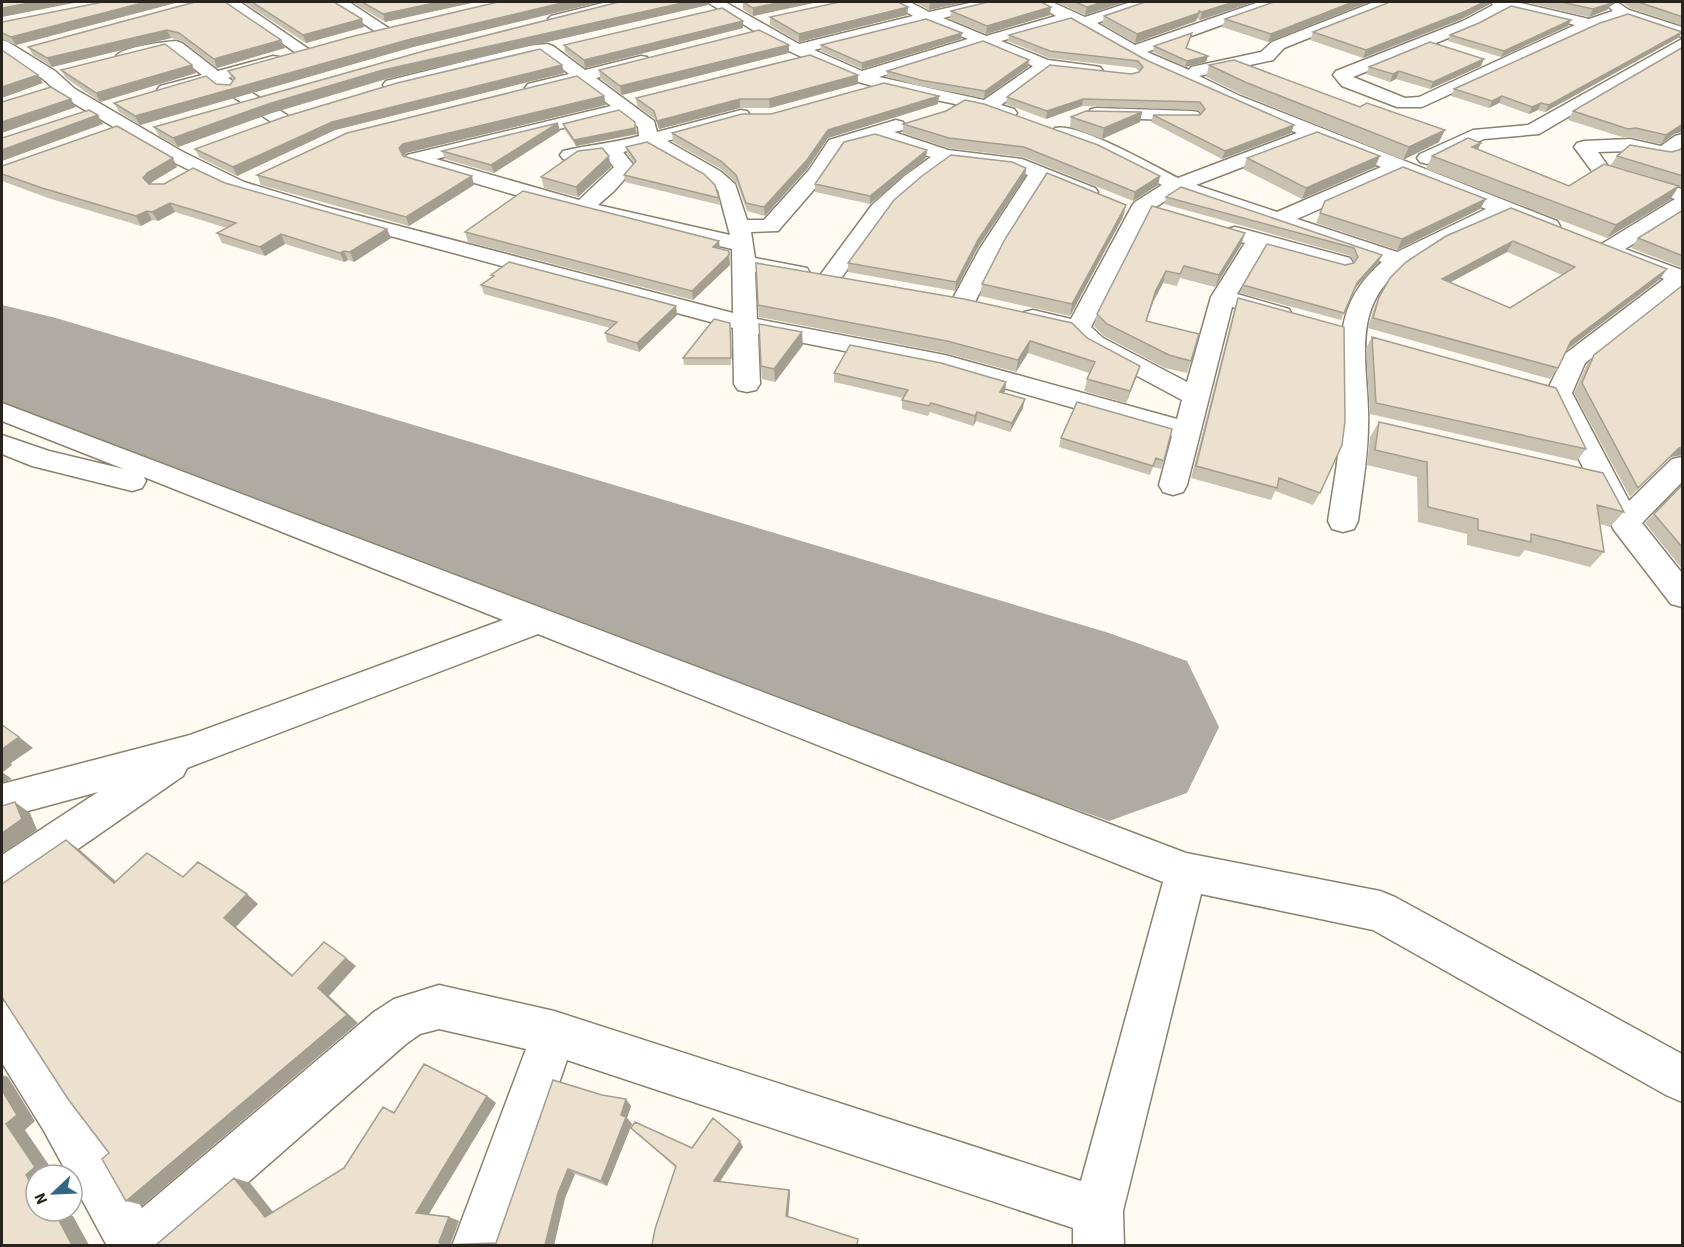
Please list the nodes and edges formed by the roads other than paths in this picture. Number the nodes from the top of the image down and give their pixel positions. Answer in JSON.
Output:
{"nodes":[{"id":1,"x":231,"y":2,"type":"edge"},
{"id":2,"x":339,"y":2,"type":"edge"},
{"id":3,"x":623,"y":2,"type":"edge"},
{"id":4,"x":900,"y":2,"type":"edge"},
{"id":5,"x":990,"y":2,"type":"edge"},
{"id":6,"x":1042,"y":2,"type":"edge"},
{"id":7,"x":1144,"y":2,"type":"edge"},
{"id":8,"x":1272,"y":2,"type":"edge"},
{"id":9,"x":1386,"y":2,"type":"edge"},
{"id":10,"x":1504,"y":2,"type":"edge"},
{"id":11,"x":746,"y":4,"type":"edge"},
{"id":12,"x":1618,"y":5,"type":"edge"},
{"id":13,"x":716,"y":7,"type":"edge"},
{"id":14,"x":926,"y":17,"type":"junction"},
{"id":15,"x":1077,"y":19,"type":"junction"},
{"id":16,"x":542,"y":23,"type":"edge"},
{"id":17,"x":1590,"y":24,"type":"junction"},
{"id":18,"x":403,"y":26,"type":"edge"},
{"id":19,"x":385,"y":31,"type":"junction"},
{"id":20,"x":1681,"y":33,"type":"edge"},
{"id":21,"x":362,"y":37,"type":"edge"},
{"id":22,"x":984,"y":40,"type":"junction"},
{"id":23,"x":1425,"y":41,"type":"junction"},
{"id":24,"x":570,"y":44,"type":"edge"},
{"id":25,"x":38,"y":46,"type":"edge"},
{"id":26,"x":1447,"y":48,"type":"edge"},
{"id":27,"x":547,"y":49,"type":"junction"},
{"id":28,"x":7,"y":50,"type":"edge"},
{"id":29,"x":806,"y":52,"type":"junction"},
{"id":30,"x":662,"y":56,"type":"edge"},
{"id":31,"x":1480,"y":58,"type":"edge"},
{"id":32,"x":1140,"y":60,"type":"junction"},
{"id":33,"x":105,"y":61,"type":"edge"},
{"id":34,"x":780,"y":64,"type":"edge"},
{"id":35,"x":1045,"y":65,"type":"junction"},
{"id":36,"x":1502,"y":65,"type":"junction"},
{"id":37,"x":71,"y":69,"type":"edge"},
{"id":38,"x":1110,"y":72,"type":"edge"},
{"id":39,"x":1183,"y":74,"type":"junction"},
{"id":40,"x":583,"y":76,"type":"junction"},
{"id":41,"x":861,"y":76,"type":"junction"},
{"id":42,"x":213,"y":77,"type":"junction"},
{"id":43,"x":883,"y":84,"type":"junction"},
{"id":44,"x":49,"y":85,"type":"junction"},
{"id":45,"x":379,"y":90,"type":"edge"},
{"id":46,"x":513,"y":93,"type":"edge"},
{"id":47,"x":156,"y":94,"type":"edge"},
{"id":48,"x":276,"y":94,"type":"edge"},
{"id":49,"x":849,"y":94,"type":"edge"},
{"id":50,"x":1101,"y":96,"type":"edge"},
{"id":51,"x":963,"y":100,"type":"junction"},
{"id":52,"x":1234,"y":100,"type":"junction"},
{"id":53,"x":249,"y":102,"type":"junction"},
{"id":54,"x":628,"y":103,"type":"junction"},
{"id":55,"x":121,"y":104,"type":"edge"},
{"id":56,"x":988,"y":106,"type":"junction"},
{"id":57,"x":227,"y":108,"type":"edge"},
{"id":58,"x":97,"y":110,"type":"junction"},
{"id":59,"x":302,"y":113,"type":"edge"},
{"id":60,"x":938,"y":114,"type":"edge"},
{"id":61,"x":75,"y":116,"type":"edge"},
{"id":62,"x":1192,"y":116,"type":"junction"},
{"id":63,"x":759,"y":117,"type":"edge"},
{"id":64,"x":280,"y":119,"type":"junction"},
{"id":65,"x":1025,"y":119,"type":"edge"},
{"id":66,"x":1075,"y":120,"type":"junction"},
{"id":67,"x":909,"y":122,"type":"edge"},
{"id":68,"x":161,"y":127,"type":"edge"},
{"id":69,"x":260,"y":127,"type":"edge"},
{"id":70,"x":122,"y":130,"type":"junction"},
{"id":71,"x":874,"y":132,"type":"junction"},
{"id":72,"x":1148,"y":132,"type":"dead end"},
{"id":73,"x":1313,"y":133,"type":"junction"},
{"id":74,"x":649,"y":138,"type":"junction"},
{"id":75,"x":1126,"y":140,"type":"dead end"},
{"id":76,"x":1683,"y":141,"type":"edge"},
{"id":77,"x":998,"y":142,"type":"edge"},
{"id":78,"x":1052,"y":145,"type":"edge"},
{"id":79,"x":1104,"y":148,"type":"junction"},
{"id":80,"x":610,"y":150,"type":"junction"},
{"id":81,"x":570,"y":155,"type":"edge"},
{"id":82,"x":946,"y":156,"type":"junction"},
{"id":83,"x":970,"y":158,"type":"junction"},
{"id":84,"x":1037,"y":163,"type":"junction"},
{"id":85,"x":1401,"y":168,"type":"junction"},
{"id":86,"x":258,"y":176,"type":"edge"},
{"id":87,"x":237,"y":186,"type":"junction"},
{"id":88,"x":1177,"y":186,"type":"junction"},
{"id":89,"x":1683,"y":195,"type":"edge"},
{"id":90,"x":1683,"y":204,"type":"edge"},
{"id":91,"x":583,"y":207,"type":"junction"},
{"id":92,"x":1505,"y":208,"type":"junction"},
{"id":93,"x":1140,"y":209,"type":"junction"},
{"id":94,"x":1173,"y":216,"type":"edge"},
{"id":95,"x":1276,"y":220,"type":"junction"},
{"id":96,"x":1215,"y":228,"type":"edge"},
{"id":97,"x":1567,"y":233,"type":"edge"},
{"id":98,"x":1257,"y":241,"type":"junction"},
{"id":99,"x":1587,"y":242,"type":"edge"},
{"id":100,"x":742,"y":244,"type":"junction"},
{"id":101,"x":1608,"y":250,"type":"junction"},
{"id":102,"x":1391,"y":267,"type":"junction"},
{"id":103,"x":1682,"y":278,"type":"edge"},
{"id":104,"x":1223,"y":297,"type":"junction"},
{"id":105,"x":1298,"y":319,"type":"edge"},
{"id":106,"x":746,"y":324,"type":"junction"},
{"id":107,"x":1078,"y":328,"type":"junction"},
{"id":108,"x":747,"y":384,"type":"dead end"},
{"id":109,"x":1196,"y":397,"type":"junction"},
{"id":110,"x":2,"y":411,"type":"edge"},
{"id":111,"x":1187,"y":431,"type":"junction"},
{"id":112,"x":2,"y":444,"type":"edge"},
{"id":113,"x":1683,"y":466,"type":"edge"},
{"id":114,"x":1571,"y":471,"type":"edge"},
{"id":115,"x":1605,"y":479,"type":"junction"},
{"id":116,"x":1173,"y":485,"type":"dead end"},
{"id":117,"x":263,"y":513,"type":"junction"},
{"id":118,"x":1343,"y":521,"type":"dead end"},
{"id":119,"x":1625,"y":522,"type":"junction"},
{"id":120,"x":1683,"y":595,"type":"edge"},
{"id":121,"x":539,"y":620,"type":"junction"},
{"id":122,"x":191,"y":751,"type":"junction"},
{"id":123,"x":2,"y":801,"type":"edge"},
{"id":124,"x":1186,"y":872,"type":"junction"},
{"id":125,"x":2,"y":878,"type":"edge"},
{"id":126,"x":2,"y":1023,"type":"edge"},
{"id":127,"x":554,"y":1033,"type":"junction"},
{"id":128,"x":1683,"y":1079,"type":"edge"},
{"id":129,"x":1099,"y":1228,"type":"edge"},
{"id":130,"x":136,"y":1245,"type":"edge"},
{"id":131,"x":477,"y":1245,"type":"edge"}],
"edges":[{"from":1,"to":42,"type":"street"},
{"from":2,"to":19,"type":"street"},
{"from":3,"to":16,"type":"street"},
{"from":4,"to":14,"type":"street"},
{"from":5,"to":14,"type":"street"},
{"from":6,"to":15,"type":"street"},
{"from":7,"to":15,"type":"street"},
{"from":8,"to":32,"type":"street"},
{"from":9,"to":39,"type":"street"},
{"from":10,"to":17,"type":"street"},
{"from":10,"to":23,"type":"street"},
{"from":11,"to":13,"type":"street"},
{"from":12,"to":17,"type":"street"},
{"from":12,"to":20,"type":"street"},
{"from":13,"to":29,"type":"street"},
{"from":14,"to":22,"type":"street"},
{"from":14,"to":29,"type":"street"},
{"from":15,"to":22,"type":"street"},
{"from":15,"to":32,"type":"street"},
{"from":17,"to":36,"type":"street"},
{"from":18,"to":19,"type":"street"},
{"from":19,"to":21,"type":"street"},
{"from":20,"to":85,"type":"street"},
{"from":22,"to":35,"type":"street"},
{"from":22,"to":41,"type":"street"},
{"from":23,"to":26,"type":"street"},
{"from":23,"to":36,"type":"street"},
{"from":24,"to":27,"type":"street"},
{"from":25,"to":28,"type":"street"},
{"from":27,"to":40,"type":"street"},
{"from":27,"to":45,"type":"street"},
{"from":28,"to":44,"type":"street"},
{"from":29,"to":34,"type":"street"},
{"from":29,"to":41,"type":"street"},
{"from":30,"to":40,"type":"street"},
{"from":31,"to":36,"type":"street"},
{"from":32,"to":39,"type":"street"},
{"from":33,"to":42,"type":"street"},
{"from":35,"to":38,"type":"street"},
{"from":35,"to":56,"type":"street"},
{"from":37,"to":44,"type":"street"},
{"from":39,"to":52,"type":"street"},
{"from":40,"to":46,"type":"street"},
{"from":40,"to":54,"type":"street"},
{"from":41,"to":43,"type":"street"},
{"from":42,"to":47,"type":"street"},
{"from":42,"to":53,"type":"street"},
{"from":43,"to":49,"type":"street"},
{"from":43,"to":51,"type":"street"},
{"from":44,"to":58,"type":"street"},
{"from":48,"to":53,"type":"street"},
{"from":50,"to":66,"type":"street"},
{"from":51,"to":56,"type":"street"},
{"from":51,"to":60,"type":"street"},
{"from":52,"to":62,"type":"street"},
{"from":52,"to":73,"type":"street"},
{"from":53,"to":57,"type":"street"},
{"from":53,"to":64,"type":"street"},
{"from":54,"to":74,"type":"street"},
{"from":54,"to":91,"type":"street"},
{"from":55,"to":58,"type":"street"},
{"from":56,"to":65,"type":"street"},
{"from":58,"to":61,"type":"street"},
{"from":58,"to":70,"type":"street"},
{"from":59,"to":64,"type":"street"},
{"from":62,"to":66,"type":"street"},
{"from":62,"to":72,"type":"street"},
{"from":63,"to":74,"type":"street"},
{"from":64,"to":69,"type":"street"},
{"from":66,"to":78,"type":"street"},
{"from":66,"to":79,"type":"street"},
{"from":67,"to":71,"type":"street"},
{"from":68,"to":70,"type":"street"},
{"from":70,"to":87,"type":"street"},
{"from":71,"to":82,"type":"street"},
{"from":71,"to":100,"type":"street"},
{"from":73,"to":85,"type":"street"},
{"from":73,"to":88,"type":"street"},
{"from":74,"to":80,"type":"street"},
{"from":74,"to":100,"type":"street"},
{"from":75,"to":79,"type":"street"},
{"from":76,"to":89,"type":"street"},
{"from":77,"to":83,"type":"street"},
{"from":79,"to":88,"type":"street"},
{"from":80,"to":81,"type":"street"},
{"from":80,"to":91,"type":"street"},
{"from":82,"to":83,"type":"street"},
{"from":82,"to":100,"type":"street"},
{"from":83,"to":84,"type":"street"},
{"from":84,"to":93,"type":"street"},
{"from":84,"to":107,"type":"street"},
{"from":85,"to":92,"type":"street"},
{"from":85,"to":95,"type":"street"},
{"from":86,"to":87,"type":"street"},
{"from":87,"to":106,"type":"street"},
{"from":88,"to":93,"type":"street"},
{"from":88,"to":95,"type":"street"},
{"from":90,"to":101,"type":"street"},
{"from":91,"to":100,"type":"street"},
{"from":92,"to":97,"type":"street"},
{"from":92,"to":102,"type":"street"},
{"from":93,"to":94,"type":"street"},
{"from":93,"to":107,"type":"street"},
{"from":95,"to":102,"type":"street"},
{"from":96,"to":98,"type":"street"},
{"from":98,"to":102,"type":"street"},
{"from":98,"to":104,"type":"street"},
{"from":99,"to":101,"type":"street"},
{"from":100,"to":106,"type":"street"},
{"from":101,"to":103,"type":"street"},
{"from":102,"to":118,"type":"street"},
{"from":103,"to":115,"type":"street"},
{"from":104,"to":105,"type":"street"},
{"from":104,"to":109,"type":"street"},
{"from":106,"to":108,"type":"street"},
{"from":106,"to":111,"type":"street"},
{"from":107,"to":109,"type":"street"},
{"from":109,"to":111,"type":"street"},
{"from":110,"to":117,"type":"street"},
{"from":111,"to":116,"type":"street"},
{"from":112,"to":117,"type":"street"},
{"from":113,"to":119,"type":"street"},
{"from":114,"to":115,"type":"street"},
{"from":115,"to":119,"type":"street"},
{"from":117,"to":121,"type":"street"},
{"from":119,"to":120,"type":"street"},
{"from":121,"to":122,"type":"street"},
{"from":121,"to":124,"type":"street"},
{"from":122,"to":123,"type":"street"},
{"from":122,"to":125,"type":"street"},
{"from":124,"to":128,"type":"street"},
{"from":124,"to":129,"type":"street"},
{"from":126,"to":130,"type":"street"},
{"from":127,"to":129,"type":"street"},
{"from":127,"to":130,"type":"street"},
{"from":127,"to":131,"type":"street"}]}
